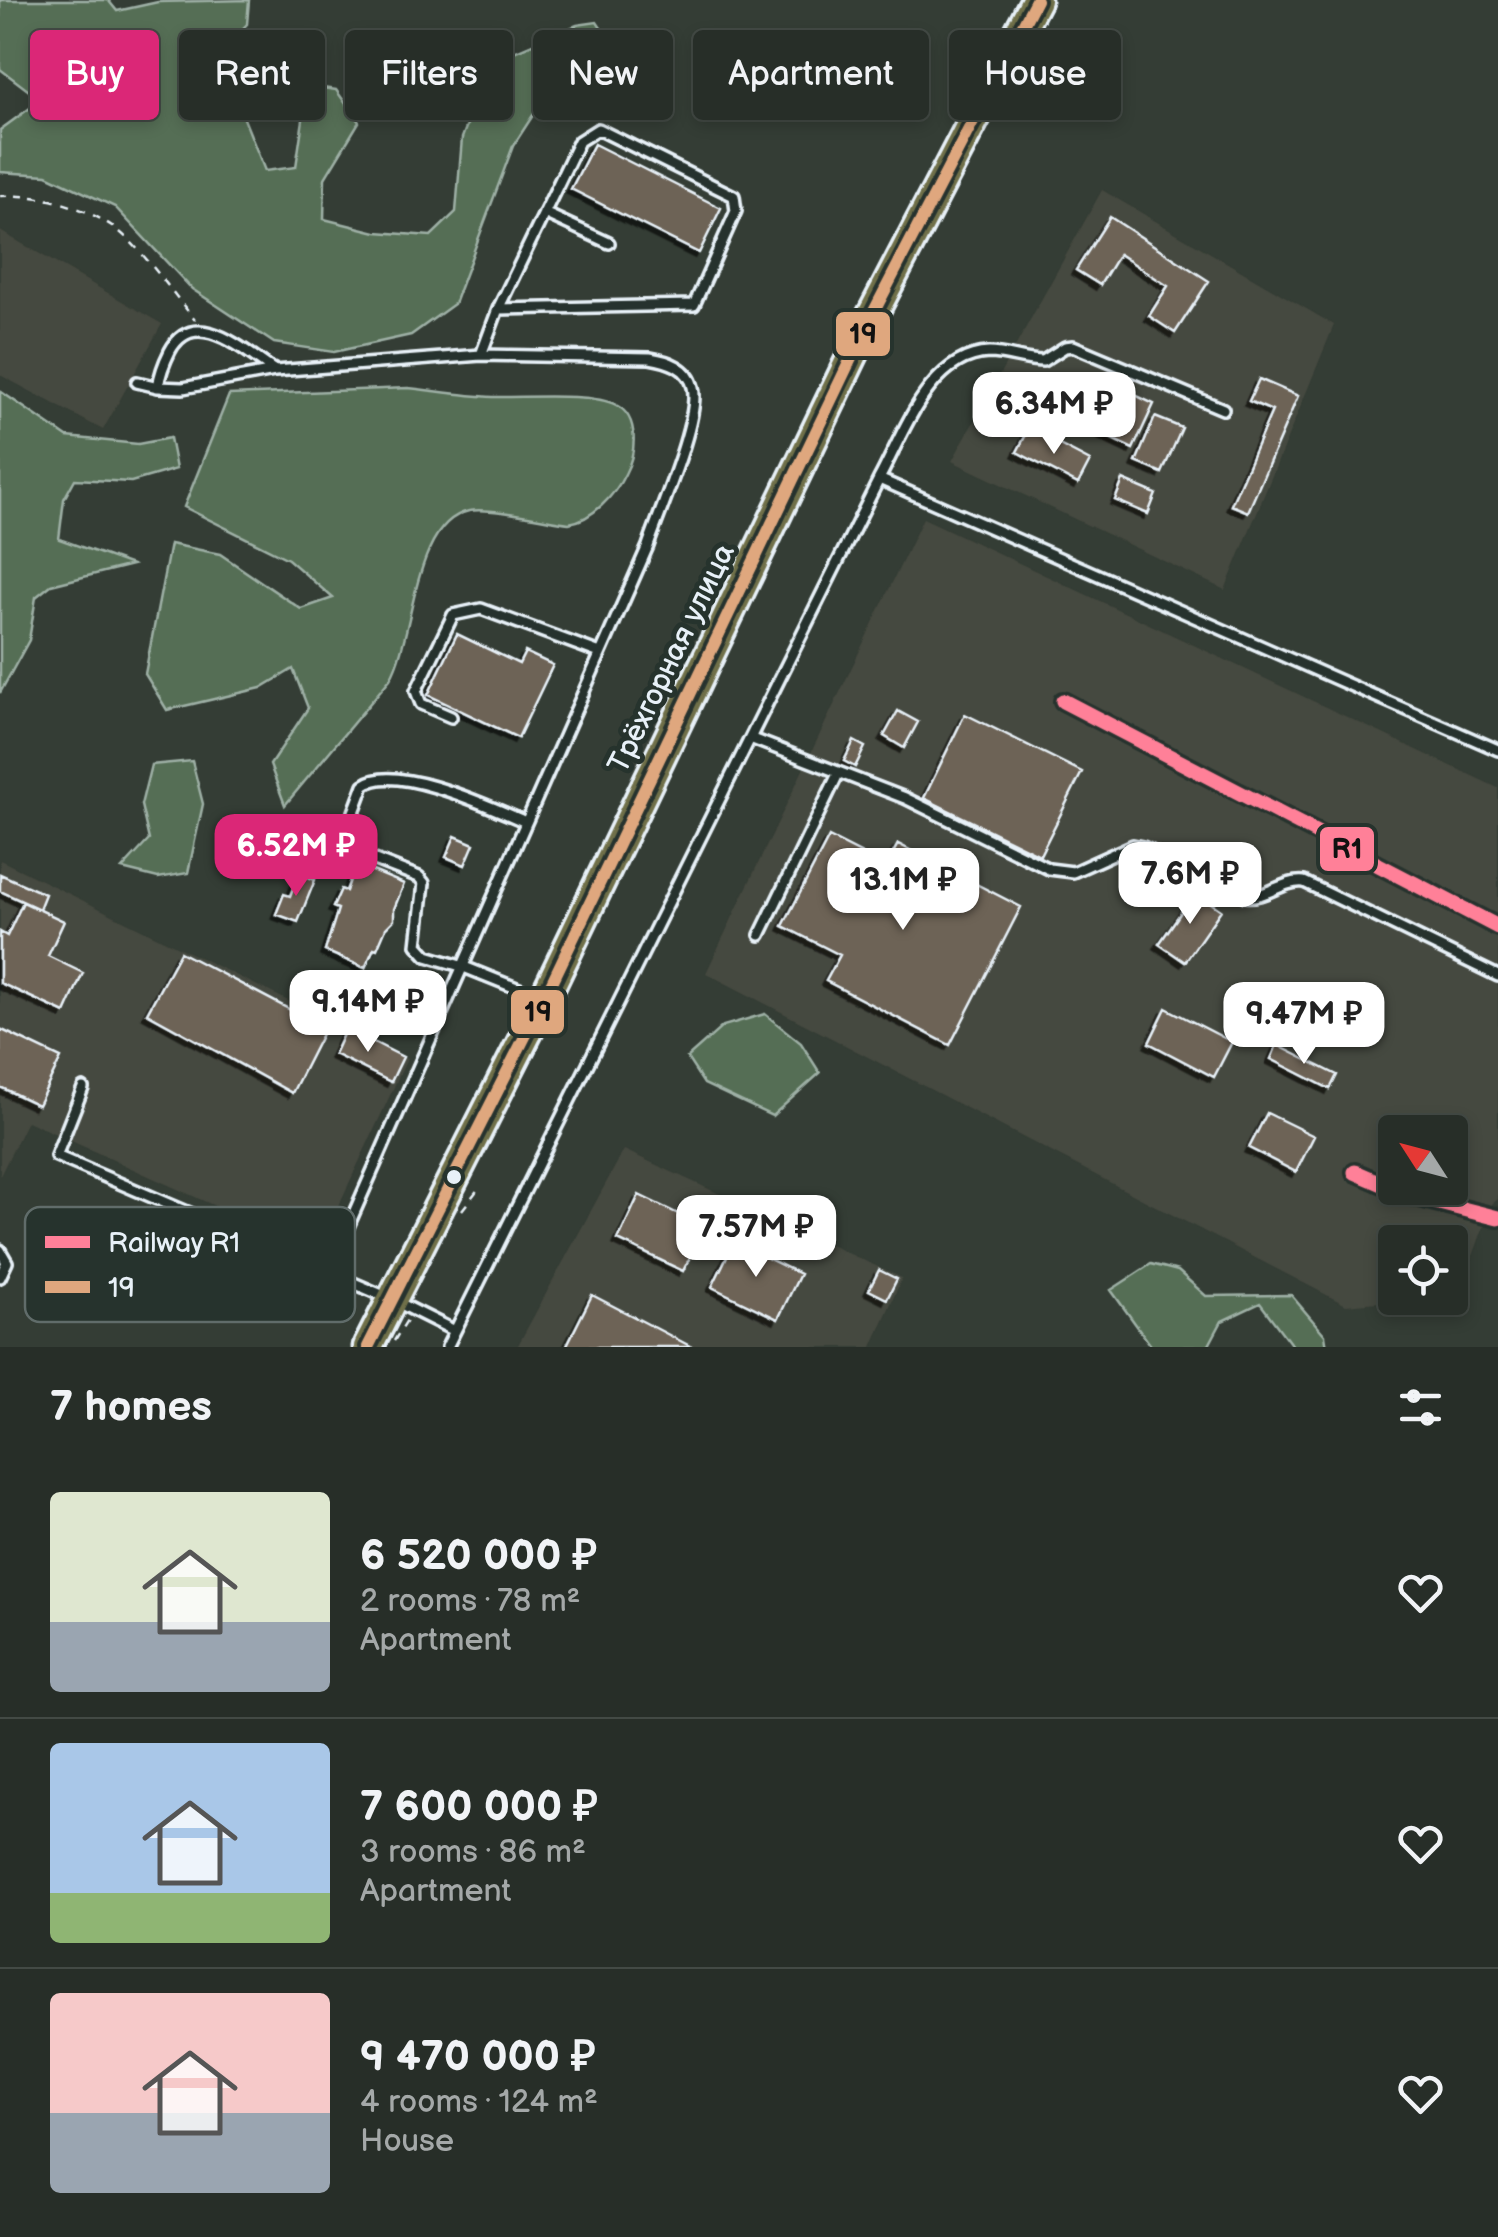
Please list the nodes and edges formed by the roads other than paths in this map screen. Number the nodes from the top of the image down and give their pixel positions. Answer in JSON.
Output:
{"nodes":[{"id":1,"x":1036,"y":0,"type":"edge"},
{"id":2,"x":544,"y":213,"type":"junction"},
{"id":3,"x":609,"y":244,"type":"dead end"},
{"id":4,"x":498,"y":308,"type":"junction"},
{"id":5,"x":481,"y":355,"type":"junction"},
{"id":6,"x":274,"y":371,"type":"junction"},
{"id":7,"x":137,"y":382,"type":"dead end"},
{"id":8,"x":158,"y":387,"type":"junction"},
{"id":9,"x":1224,"y":409,"type":"dead end"},
{"id":10,"x":879,"y":478,"type":"junction"},
{"id":11,"x":600,"y":653,"type":"junction"},
{"id":12,"x":451,"y":717,"type":"dead end"},
{"id":13,"x":750,"y":738,"type":"junction"},
{"id":14,"x":1498,"y":750,"type":"edge"},
{"id":15,"x":838,"y":774,"type":"junction"},
{"id":16,"x":526,"y":822,"type":"junction"},
{"id":17,"x":341,"y":847,"type":"junction"},
{"id":18,"x":328,"y":861,"type":"dead end"},
{"id":19,"x":760,"y":935,"type":"dead end"},
{"id":20,"x":464,"y":967,"type":"junction"},
{"id":21,"x":1498,"y":976,"type":"edge"},
{"id":22,"x":544,"y":999,"type":"junction"},
{"id":23,"x":83,"y":1088,"type":"dead end"},
{"id":24,"x":176,"y":1207,"type":"edge"},
{"id":25,"x":355,"y":1211,"type":"edge"},
{"id":26,"x":0,"y":1250,"type":"edge"},
{"id":27,"x":0,"y":1277,"type":"edge"},
{"id":28,"x":355,"y":1284,"type":"edge"},
{"id":29,"x":391,"y":1299,"type":"junction"},
{"id":30,"x":455,"y":1331,"type":"junction"},
{"id":31,"x":368,"y":1347,"type":"edge"},
{"id":32,"x":447,"y":1347,"type":"edge"}],
"edges":[{"from":1,"to":22,"type":"highway","name":"Трёхгорная улица"},
{"from":2,"to":3,"type":"lane"},
{"from":2,"to":4,"type":"lane"},
{"from":2,"to":4,"type":"lane"},
{"from":4,"to":5,"type":"lane"},
{"from":5,"to":6,"type":"lane"},
{"from":5,"to":11,"type":"lane"},
{"from":6,"to":8,"type":"lane"},
{"from":6,"to":8,"type":"lane"},
{"from":7,"to":8,"type":"lane"},
{"from":9,"to":10,"type":"lane"},
{"from":10,"to":13,"type":"lane"},
{"from":10,"to":14,"type":"lane"},
{"from":11,"to":12,"type":"lane"},
{"from":11,"to":16,"type":"lane"},
{"from":13,"to":15,"type":"lane"},
{"from":13,"to":30,"type":"lane"},
{"from":15,"to":19,"type":"lane"},
{"from":15,"to":21,"type":"lane"},
{"from":16,"to":17,"type":"lane"},
{"from":16,"to":20,"type":"lane"},
{"from":17,"to":18,"type":"lane"},
{"from":17,"to":20,"type":"lane"},
{"from":20,"to":22,"type":"lane"},
{"from":20,"to":25,"type":"lane"},
{"from":22,"to":29,"type":"highway","name":"Трёхгорная улица"},
{"from":23,"to":24,"type":"lane"},
{"from":26,"to":27,"type":"lane"},
{"from":28,"to":29,"type":"lane"},
{"from":29,"to":30,"type":"lane"},
{"from":29,"to":31,"type":"highway","name":"Трёхгорная улица"},
{"from":30,"to":32,"type":"lane"}]}
